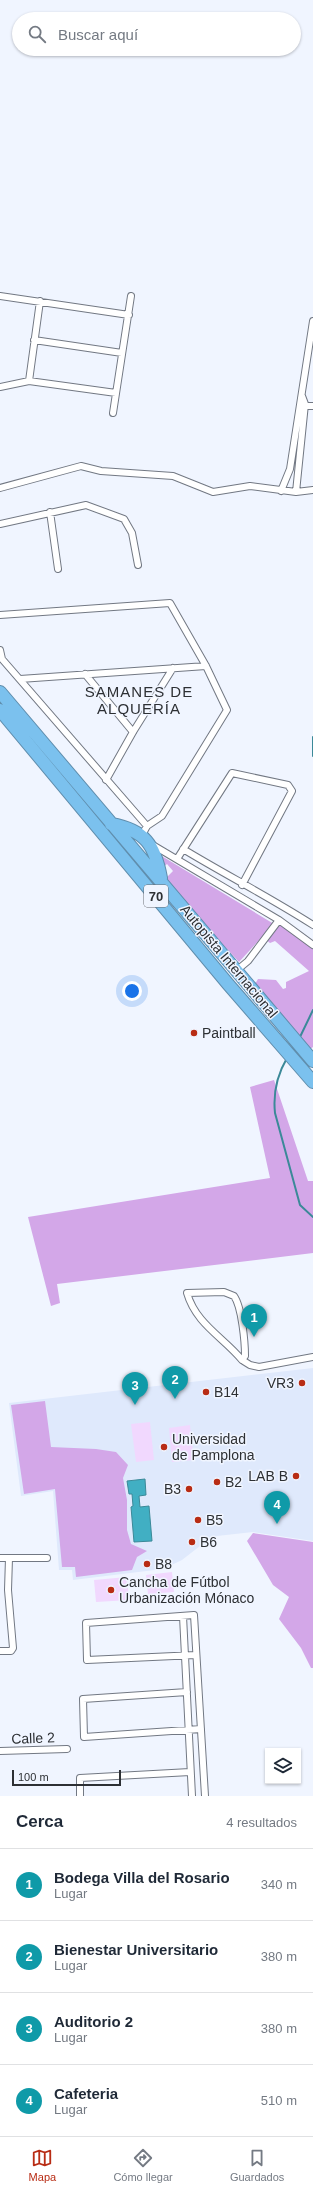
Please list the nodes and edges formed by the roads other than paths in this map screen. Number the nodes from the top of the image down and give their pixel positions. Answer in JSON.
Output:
{"nodes":[{"id":1,"x":0,"y":296,"type":"edge"},
{"id":2,"x":131,"y":296,"type":"dead end"},
{"id":3,"x":40,"y":301,"type":"junction"},
{"id":4,"x":129,"y":315,"type":"junction"},
{"id":5,"x":313,"y":321,"type":"edge"},
{"id":6,"x":34,"y":340,"type":"junction"},
{"id":7,"x":122,"y":353,"type":"junction"},
{"id":8,"x":29,"y":381,"type":"junction"},
{"id":9,"x":0,"y":387,"type":"edge"},
{"id":10,"x":116,"y":393,"type":"junction"},
{"id":11,"x":302,"y":404,"type":"junction"},
{"id":12,"x":313,"y":406,"type":"edge"},
{"id":13,"x":113,"y":413,"type":"dead end"},
{"id":14,"x":294,"y":441,"type":"junction"},
{"id":15,"x":301,"y":442,"type":"junction"},
{"id":16,"x":0,"y":488,"type":"edge"},
{"id":17,"x":313,"y":490,"type":"edge"},
{"id":18,"x":281,"y":491,"type":"junction"},
{"id":19,"x":296,"y":492,"type":"junction"},
{"id":20,"x":50,"y":512,"type":"junction"},
{"id":21,"x":0,"y":522,"type":"edge"},
{"id":22,"x":138,"y":564,"type":"dead end"},
{"id":23,"x":58,"y":570,"type":"dead end"},
{"id":24,"x":0,"y":615,"type":"edge"},
{"id":25,"x":0,"y":650,"type":"edge"},
{"id":26,"x":206,"y":666,"type":"junction"},
{"id":27,"x":173,"y":668,"type":"junction"},
{"id":28,"x":85,"y":674,"type":"junction"},
{"id":29,"x":20,"y":679,"type":"junction"},
{"id":30,"x":0,"y":681,"type":"edge"},
{"id":31,"x":0,"y":692,"type":"edge"},
{"id":32,"x":0,"y":710,"type":"edge"},
{"id":33,"x":15,"y":710,"type":"junction"},
{"id":34,"x":133,"y":732,"type":"junction"},
{"id":35,"x":106,"y":780,"type":"junction"},
{"id":36,"x":111,"y":824,"type":"junction"},
{"id":37,"x":146,"y":834,"type":"junction"},
{"id":38,"x":183,"y":849,"type":"junction"},
{"id":39,"x":177,"y":859,"type":"junction"},
{"id":40,"x":162,"y":882,"type":"junction"},
{"id":41,"x":242,"y":884,"type":"junction"},
{"id":42,"x":279,"y":920,"type":"junction"},
{"id":43,"x":313,"y":925,"type":"edge"},
{"id":44,"x":313,"y":945,"type":"edge"},
{"id":45,"x":236,"y":971,"type":"junction"},
{"id":46,"x":313,"y":1061,"type":"edge"},
{"id":47,"x":313,"y":1082,"type":"edge"},
{"id":48,"x":313,"y":1357,"type":"edge"},
{"id":49,"x":242,"y":1360,"type":"junction"},
{"id":50,"x":0,"y":1558,"type":"edge"},
{"id":51,"x":8,"y":1558,"type":"junction"},
{"id":52,"x":48,"y":1558,"type":"dead end"},
{"id":53,"x":183,"y":1616,"type":"junction"},
{"id":54,"x":0,"y":1651,"type":"edge"},
{"id":55,"x":185,"y":1655,"type":"junction"},
{"id":56,"x":196,"y":1655,"type":"junction"},
{"id":57,"x":186,"y":1692,"type":"junction"},
{"id":58,"x":201,"y":1729,"type":"junction"},
{"id":59,"x":189,"y":1730,"type":"junction"},
{"id":60,"x":67,"y":1749,"type":"dead end"},
{"id":61,"x":0,"y":1751,"type":"edge"},
{"id":62,"x":190,"y":1772,"type":"junction"},
{"id":63,"x":80,"y":1796,"type":"edge"},
{"id":64,"x":192,"y":1796,"type":"edge"},
{"id":65,"x":205,"y":1796,"type":"edge"}],
"edges":[{"from":1,"to":3,"type":"street"},
{"from":2,"to":4,"type":"street"},
{"from":3,"to":4,"type":"street"},
{"from":3,"to":6,"type":"street"},
{"from":4,"to":7,"type":"street"},
{"from":5,"to":11,"type":"street"},
{"from":6,"to":7,"type":"street"},
{"from":6,"to":8,"type":"street"},
{"from":7,"to":10,"type":"street"},
{"from":8,"to":9,"type":"street"},
{"from":8,"to":10,"type":"street"},
{"from":10,"to":13,"type":"street"},
{"from":11,"to":12,"type":"street"},
{"from":11,"to":14,"type":"street"},
{"from":11,"to":15,"type":"street"},
{"from":14,"to":15,"type":"street"},
{"from":14,"to":18,"type":"street"},
{"from":15,"to":19,"type":"street"},
{"from":16,"to":18,"type":"street"},
{"from":17,"to":19,"type":"street"},
{"from":18,"to":19,"type":"street"},
{"from":20,"to":21,"type":"street"},
{"from":20,"to":22,"type":"street"},
{"from":20,"to":23,"type":"street"},
{"from":24,"to":26,"type":"street"},
{"from":25,"to":29,"type":"street"},
{"from":26,"to":27,"type":"street"},
{"from":26,"to":37,"type":"street"},
{"from":27,"to":28,"type":"street"},
{"from":27,"to":34,"type":"street"},
{"from":28,"to":29,"type":"street"},
{"from":28,"to":34,"type":"street"},
{"from":29,"to":35,"type":"street"},
{"from":30,"to":33,"type":"highway"},
{"from":31,"to":33,"type":"highway","name":"Autopista Internacional","number":"70"},
{"from":32,"to":47,"type":"highway","name":"Autopista Internacional","number":"70"},
{"from":33,"to":36,"type":"highway","name":"Autopista Internacional","number":"70"},
{"from":34,"to":35,"type":"street"},
{"from":35,"to":37,"type":"street"},
{"from":36,"to":37,"type":"highway"},
{"from":36,"to":40,"type":"highway","name":"Autopista Internacional","number":"70"},
{"from":37,"to":39,"type":"street"},
{"from":37,"to":40,"type":"highway"},
{"from":38,"to":39,"type":"street"},
{"from":38,"to":41,"type":"street"},
{"from":38,"to":41,"type":"street"},
{"from":39,"to":42,"type":"street"},
{"from":40,"to":45,"type":"highway","name":"Autopista Internacional","number":"70"},
{"from":41,"to":43,"type":"street"},
{"from":42,"to":44,"type":"street"},
{"from":42,"to":45,"type":"street"},
{"from":45,"to":46,"type":"highway","name":"Autopista Internacional","number":"70"},
{"from":48,"to":49,"type":"street"},
{"from":49,"to":49,"type":"street"},
{"from":50,"to":51,"type":"street"},
{"from":51,"to":52,"type":"street"},
{"from":51,"to":54,"type":"street"},
{"from":53,"to":55,"type":"street"},
{"from":53,"to":55,"type":"street"},
{"from":53,"to":56,"type":"street"},
{"from":55,"to":56,"type":"street"},
{"from":55,"to":57,"type":"street"},
{"from":56,"to":58,"type":"street"},
{"from":57,"to":59,"type":"street"},
{"from":57,"to":59,"type":"street"},
{"from":58,"to":59,"type":"street"},
{"from":58,"to":65,"type":"street"},
{"from":59,"to":62,"type":"street"},
{"from":60,"to":61,"type":"street","name":"Calle 2"},
{"from":62,"to":63,"type":"street"},
{"from":62,"to":64,"type":"street"}]}
